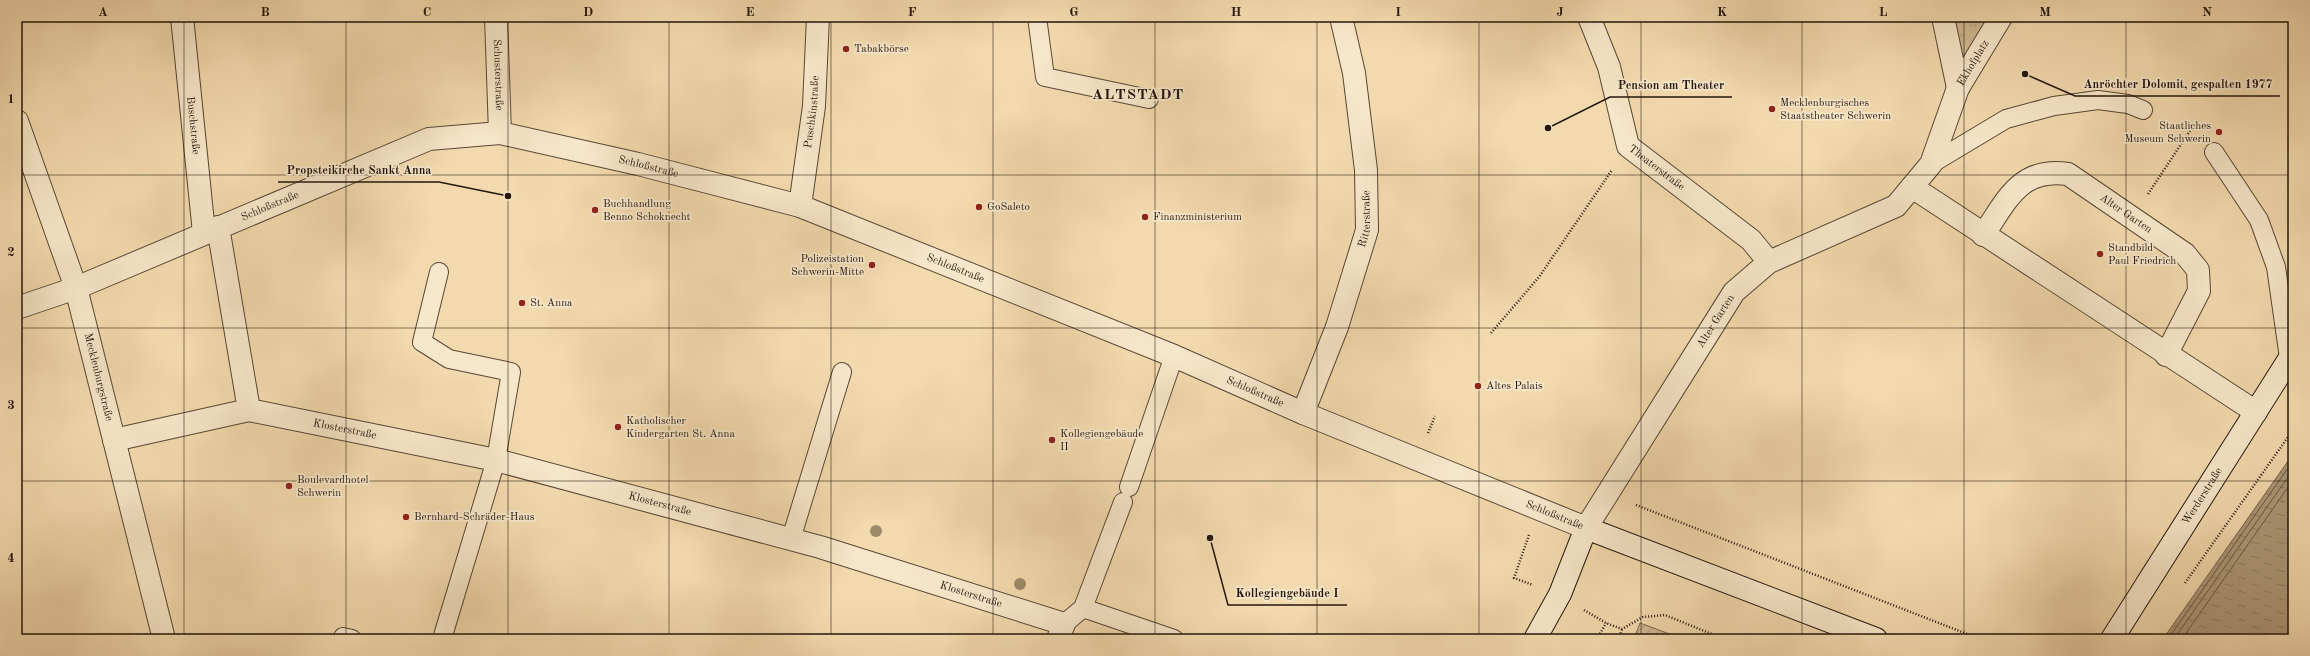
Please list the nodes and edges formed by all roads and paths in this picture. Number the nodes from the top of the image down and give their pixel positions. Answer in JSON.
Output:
{"nodes":[{"id":1,"x":182,"y":17,"type":"edge"},
{"id":2,"x":496,"y":17,"type":"edge"},
{"id":3,"x":818,"y":17,"type":"edge"},
{"id":4,"x":1037,"y":17,"type":"edge"},
{"id":5,"x":1341,"y":17,"type":"edge"},
{"id":6,"x":1589,"y":17,"type":"edge"},
{"id":7,"x":1943,"y":17,"type":"edge"},
{"id":8,"x":2000,"y":17,"type":"edge"},
{"id":9,"x":1958,"y":88,"type":"junction"},
{"id":10,"x":1149,"y":99,"type":"dead end"},
{"id":11,"x":2143,"y":110,"type":"dead end"},
{"id":12,"x":17,"y":121,"type":"edge"},
{"id":13,"x":2191,"y":128,"type":"dead end"},
{"id":14,"x":500,"y":133,"type":"junction"},
{"id":15,"x":1628,"y":146,"type":"junction"},
{"id":16,"x":2214,"y":152,"type":"dead end"},
{"id":17,"x":1931,"y":164,"type":"junction"},
{"id":18,"x":1912,"y":187,"type":"junction"},
{"id":19,"x":800,"y":206,"type":"junction"},
{"id":20,"x":2132,"y":218,"type":"junction"},
{"id":21,"x":211,"y":230,"type":"junction"},
{"id":22,"x":1983,"y":235,"type":"junction"},
{"id":23,"x":1769,"y":262,"type":"junction"},
{"id":24,"x":439,"y":272,"type":"dead end"},
{"id":25,"x":76,"y":288,"type":"junction"},
{"id":26,"x":17,"y":308,"type":"edge"},
{"id":27,"x":1491,"y":333,"type":"dead end"},
{"id":28,"x":2166,"y":355,"type":"junction"},
{"id":29,"x":1174,"y":356,"type":"junction"},
{"id":30,"x":2291,"y":356,"type":"edge"},
{"id":31,"x":842,"y":372,"type":"dead end"},
{"id":32,"x":249,"y":410,"type":"junction"},
{"id":33,"x":2256,"y":412,"type":"junction"},
{"id":34,"x":1303,"y":413,"type":"junction"},
{"id":35,"x":2293,"y":430,"type":"edge"},
{"id":36,"x":114,"y":440,"type":"junction"},
{"id":37,"x":496,"y":460,"type":"junction"},
{"id":38,"x":1606,"y":494,"type":"junction"},
{"id":39,"x":1586,"y":528,"type":"junction"},
{"id":40,"x":791,"y":539,"type":"junction"},
{"id":41,"x":2181,"y":588,"type":"dead end"},
{"id":42,"x":1083,"y":608,"type":"junction"},
{"id":43,"x":1622,"y":629,"type":"junction"},
{"id":44,"x":1061,"y":632,"type":"edge"},
{"id":45,"x":164,"y":639,"type":"edge"},
{"id":46,"x":442,"y":639,"type":"edge"},
{"id":47,"x":1174,"y":639,"type":"edge"},
{"id":48,"x":1535,"y":639,"type":"edge"},
{"id":49,"x":1597,"y":639,"type":"edge"},
{"id":50,"x":1619,"y":639,"type":"edge"},
{"id":51,"x":1724,"y":639,"type":"edge"},
{"id":52,"x":1876,"y":639,"type":"edge"},
{"id":53,"x":1980,"y":639,"type":"edge"},
{"id":54,"x":2112,"y":639,"type":"edge"}],
"edges":[{"from":1,"to":21,"type":"street","name":"Buschstraße"},
{"from":2,"to":14,"type":"street","name":"Schusterstraße"},
{"from":3,"to":19,"type":"street","name":"Puschkinstraße"},
{"from":4,"to":10,"type":"lane"},
{"from":5,"to":34,"type":"street","name":"Ritterstraße"},
{"from":6,"to":15,"type":"street","name":"Theaterstraße"},
{"from":7,"to":9,"type":"street","name":"Ekhofplatz"},
{"from":8,"to":9,"type":"street","name":"Ekhofplatz"},
{"from":9,"to":17,"type":"street","name":"Alter Garten"},
{"from":11,"to":17,"type":"lane"},
{"from":12,"to":25,"type":"street","name":"Mecklenburgstraße"},
{"from":13,"to":20,"type":"path"},
{"from":14,"to":19,"type":"street","name":"Schloßstraße"},
{"from":14,"to":21,"type":"street","name":"Schloßstraße"},
{"from":15,"to":23,"type":"street","name":"Theaterstraße"},
{"from":15,"to":27,"type":"path"},
{"from":16,"to":30,"type":"lane"},
{"from":17,"to":18,"type":"street","name":"Alter Garten"},
{"from":18,"to":22,"type":"street"},
{"from":18,"to":23,"type":"street","name":"Alter Garten"},
{"from":19,"to":29,"type":"street","name":"Schloßstraße"},
{"from":20,"to":22,"type":"street","name":"Alter Garten"},
{"from":20,"to":28,"type":"street","name":"Alter Garten"},
{"from":21,"to":25,"type":"street","name":"Schloßstraße"},
{"from":21,"to":32,"type":"street"},
{"from":22,"to":28,"type":"street"},
{"from":23,"to":38,"type":"street","name":"Alter Garten"},
{"from":24,"to":37,"type":"lane"},
{"from":25,"to":26,"type":"street","name":"Schloßstraße"},
{"from":25,"to":36,"type":"street","name":"Mecklenburgstraße"},
{"from":28,"to":33,"type":"street"},
{"from":29,"to":34,"type":"street","name":"Schloßstraße"},
{"from":29,"to":42,"type":"lane"},
{"from":30,"to":33,"type":"street","name":"Werderstraße"},
{"from":31,"to":40,"type":"lane"},
{"from":32,"to":36,"type":"street","name":"Klosterstraße"},
{"from":32,"to":37,"type":"street","name":"Klosterstraße"},
{"from":33,"to":54,"type":"street","name":"Werderstraße"},
{"from":34,"to":39,"type":"street","name":"Schloßstraße"},
{"from":35,"to":41,"type":"path"},
{"from":36,"to":45,"type":"street","name":"Mecklenburgstraße"},
{"from":37,"to":40,"type":"street","name":"Klosterstraße"},
{"from":37,"to":46,"type":"lane"},
{"from":38,"to":39,"type":"street","name":"Alter Garten"},
{"from":38,"to":53,"type":"path"},
{"from":39,"to":48,"type":"street","name":"Alter Garten"},
{"from":39,"to":52,"type":"street","name":"Schloßstraße"},
{"from":40,"to":44,"type":"street","name":"Klosterstraße"},
{"from":42,"to":44,"type":"lane"},
{"from":42,"to":47,"type":"lane"},
{"from":43,"to":49,"type":"path"},
{"from":43,"to":50,"type":"path"},
{"from":43,"to":51,"type":"path"}]}
